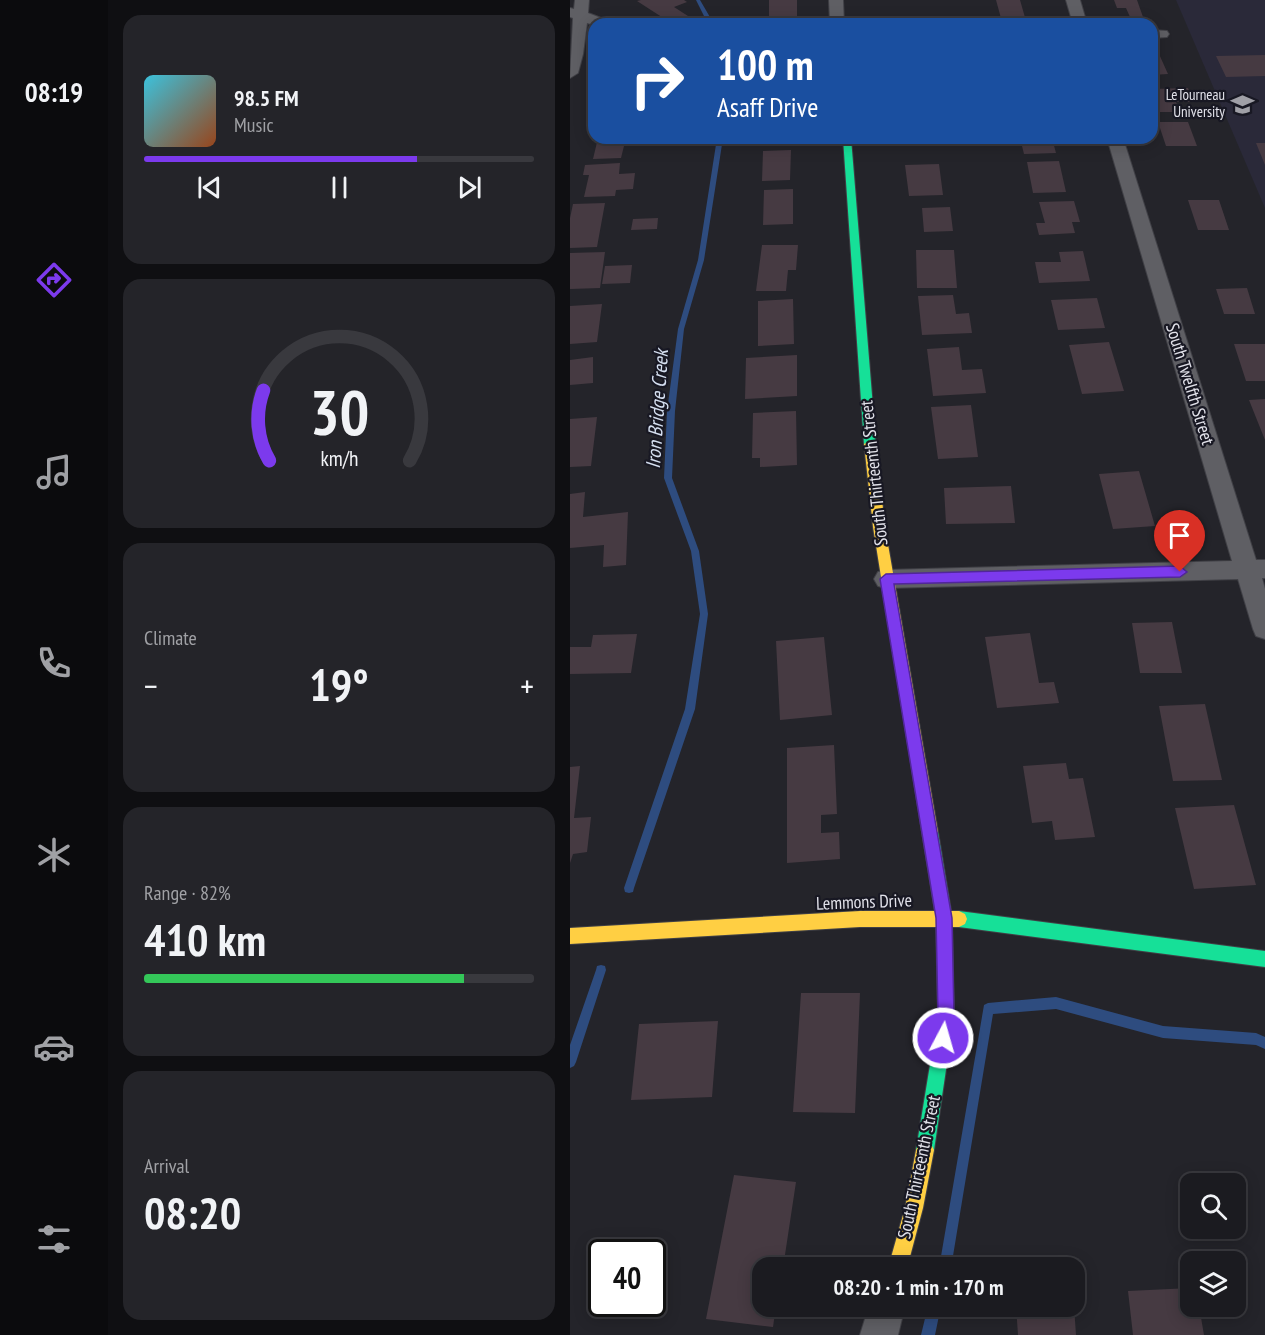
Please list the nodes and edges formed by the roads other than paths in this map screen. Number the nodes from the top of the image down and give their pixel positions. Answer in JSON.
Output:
{"nodes":[{"id":1,"x":836,"y":0,"type":"edge"},
{"id":2,"x":1073,"y":0,"type":"edge"},
{"id":3,"x":577,"y":9,"type":"edge"},
{"id":4,"x":593,"y":18,"type":"edge"},
{"id":5,"x":837,"y":18,"type":"edge"},
{"id":6,"x":1078,"y":18,"type":"edge"},
{"id":7,"x":570,"y":73,"type":"edge"},
{"id":8,"x":848,"y":144,"type":"edge"},
{"id":9,"x":1117,"y":144,"type":"edge"},
{"id":10,"x":1256,"y":570,"type":"edge"},
{"id":11,"x":886,"y":579,"type":"junction"},
{"id":12,"x":1265,"y":629,"type":"edge"},
{"id":13,"x":944,"y":918,"type":"junction"},
{"id":14,"x":570,"y":936,"type":"edge"},
{"id":15,"x":1265,"y":959,"type":"edge"},
{"id":16,"x":900,"y":1257,"type":"edge"},
{"id":17,"x":884,"y":1317,"type":"edge"},
{"id":18,"x":879,"y":1335,"type":"edge"}],
"edges":[{"from":1,"to":5,"type":"street"},
{"from":2,"to":6,"type":"street"},
{"from":3,"to":4,"type":"street"},
{"from":3,"to":7,"type":"street"},
{"from":8,"to":11,"type":"street","name":"South Thirteenth Street"},
{"from":9,"to":10,"type":"street","name":"South Twelfth Street"},
{"from":10,"to":11,"type":"street"},
{"from":10,"to":12,"type":"street","name":"South Twelfth Street"},
{"from":11,"to":13,"type":"street","name":"South Thirteenth Street"},
{"from":13,"to":14,"type":"street","name":"Lemmons Drive"},
{"from":13,"to":15,"type":"street","name":"Lemmons Drive"},
{"from":13,"to":16,"type":"street","name":"South Thirteenth Street"},
{"from":17,"to":18,"type":"street"}]}
